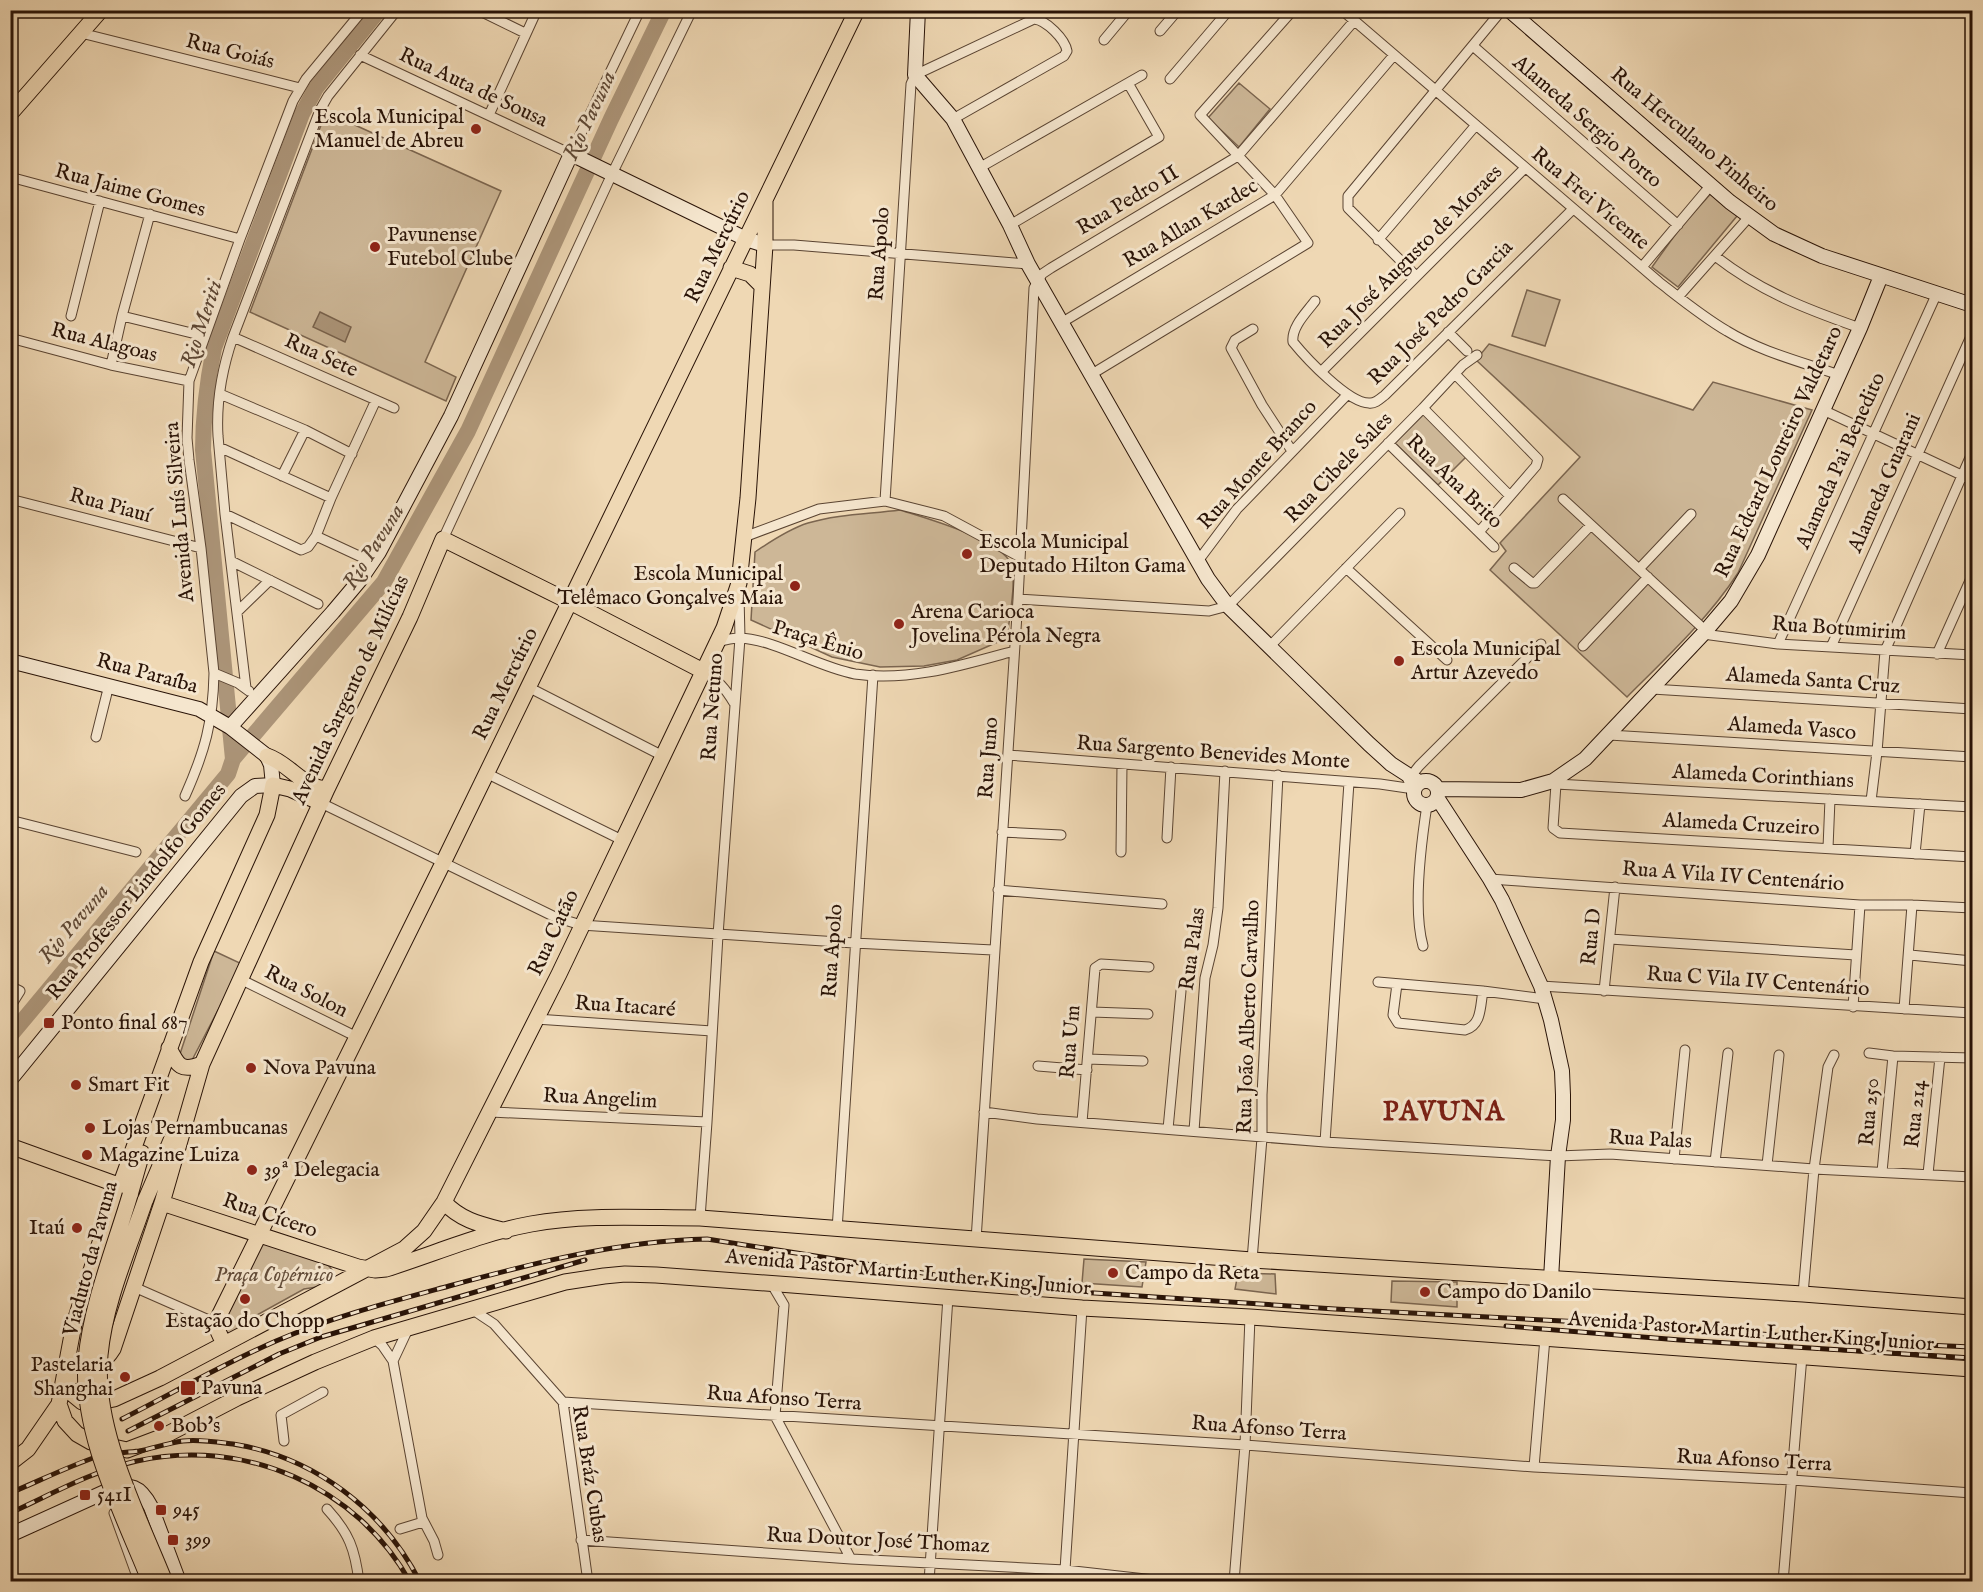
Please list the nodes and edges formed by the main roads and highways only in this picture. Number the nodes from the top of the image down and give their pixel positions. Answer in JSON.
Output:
{"nodes":[{"id":1,"x":101,"y":10,"type":"edge"},
{"id":2,"x":857,"y":10,"type":"edge"},
{"id":3,"x":10,"y":114,"type":"edge"},
{"id":4,"x":765,"y":200,"type":"junction"},
{"id":5,"x":731,"y":268,"type":"junction"},
{"id":6,"x":762,"y":286,"type":"junction"},
{"id":7,"x":739,"y":583,"type":"joint"},
{"id":8,"x":570,"y":602,"type":"junction"},
{"id":9,"x":703,"y":671,"type":"junction"},
{"id":10,"x":267,"y":756,"type":"road end"},
{"id":11,"x":324,"y":796,"type":"junction"},
{"id":12,"x":169,"y":1048,"type":"junction"},
{"id":13,"x":202,"y":1064,"type":"junction"},
{"id":14,"x":158,"y":1083,"type":"joint"},
{"id":15,"x":194,"y":1092,"type":"junction"},
{"id":16,"x":10,"y":1146,"type":"edge"},
{"id":17,"x":125,"y":1190,"type":"junction"},
{"id":18,"x":444,"y":1202,"type":"junction"},
{"id":19,"x":162,"y":1203,"type":"junction"},
{"id":20,"x":506,"y":1231,"type":"junction"},
{"id":21,"x":260,"y":1235,"type":"junction"},
{"id":22,"x":365,"y":1268,"type":"junction"},
{"id":23,"x":1972,"y":1307,"type":"edge"},
{"id":24,"x":225,"y":1344,"type":"junction"},
{"id":25,"x":1972,"y":1369,"type":"edge"},
{"id":26,"x":64,"y":1380,"type":"junction"},
{"id":27,"x":94,"y":1403,"type":"junction"},
{"id":28,"x":59,"y":1404,"type":"junction"},
{"id":29,"x":91,"y":1442,"type":"junction"},
{"id":30,"x":11,"y":1463,"type":"edge"},
{"id":31,"x":150,"y":1581,"type":"edge"},
{"id":32,"x":165,"y":1581,"type":"edge"}],
"edges":[{"from":1,"to":3,"type":"main road"},
{"from":2,"to":4,"type":"main road","name":"Rua Mercúrio"},
{"from":4,"to":5,"type":"main road","name":"Rua Mercúrio"},
{"from":4,"to":6,"type":"main road","name":"Rua Netuno"},
{"from":5,"to":6,"type":"main road"},
{"from":5,"to":8,"type":"main road","name":"Rua Mercúrio"},
{"from":6,"to":7,"type":"main road","name":"Rua Netuno"},
{"from":7,"to":9,"type":"main road","name":"Rua Catão"},
{"from":8,"to":9,"type":"main road"},
{"from":8,"to":11,"type":"main road","name":"Avenida Sargento de Milícias"},
{"from":8,"to":21,"type":"main road","name":"Rua Mercúrio"},
{"from":9,"to":18,"type":"main road","name":"Rua Catão"},
{"from":10,"to":11,"type":"main road"},
{"from":11,"to":12,"type":"main road","name":"Avenida Sargento de Milícias"},
{"from":11,"to":13,"type":"main road","name":"Avenida Sargento de Milícias"},
{"from":12,"to":13,"type":"main road"},
{"from":12,"to":14,"type":"main road","name":"Avenida Sargento de Milícias"},
{"from":13,"to":15,"type":"main road","name":"Avenida Sargento de Milícias"},
{"from":14,"to":17,"type":"main road","name":"Viaduto da Pavuna"},
{"from":15,"to":19,"type":"main road","name":"Avenida Sargento de Milícias"},
{"from":15,"to":32,"type":"main road","name":"Viaduto da Pavuna","bridge":true},
{"from":16,"to":17,"type":"main road"},
{"from":17,"to":26,"type":"main road"},
{"from":17,"to":31,"type":"main road","name":"Viaduto da Pavuna","bridge":true},
{"from":18,"to":20,"type":"main road"},
{"from":18,"to":22,"type":"main road","name":"Rua Catão"},
{"from":19,"to":21,"type":"main road","name":"Rua Cícero"},
{"from":19,"to":26,"type":"main road","name":"Avenida Sargento de Milícias"},
{"from":20,"to":22,"type":"main road","name":"Avenida Pastor Martin Luther King Junior"},
{"from":20,"to":23,"type":"main road","name":"Avenida Pastor Martin Luther King Junior"},
{"from":21,"to":22,"type":"main road","name":"Rua Cícero"},
{"from":21,"to":24,"type":"main road","name":"Rua Mercúrio"},
{"from":22,"to":24,"type":"main road","name":"Avenida Pastor Martin Luther King Junior"},
{"from":24,"to":27,"type":"main road","name":"Avenida Pastor Martin Luther King Junior"},
{"from":25,"to":29,"type":"main road","name":"Avenida Pastor Martin Luther King Junior"},
{"from":26,"to":27,"type":"main road"},
{"from":26,"to":28,"type":"main road"},
{"from":27,"to":29,"type":"main road"},
{"from":28,"to":29,"type":"main road"},
{"from":28,"to":30,"type":"main road"}]}
